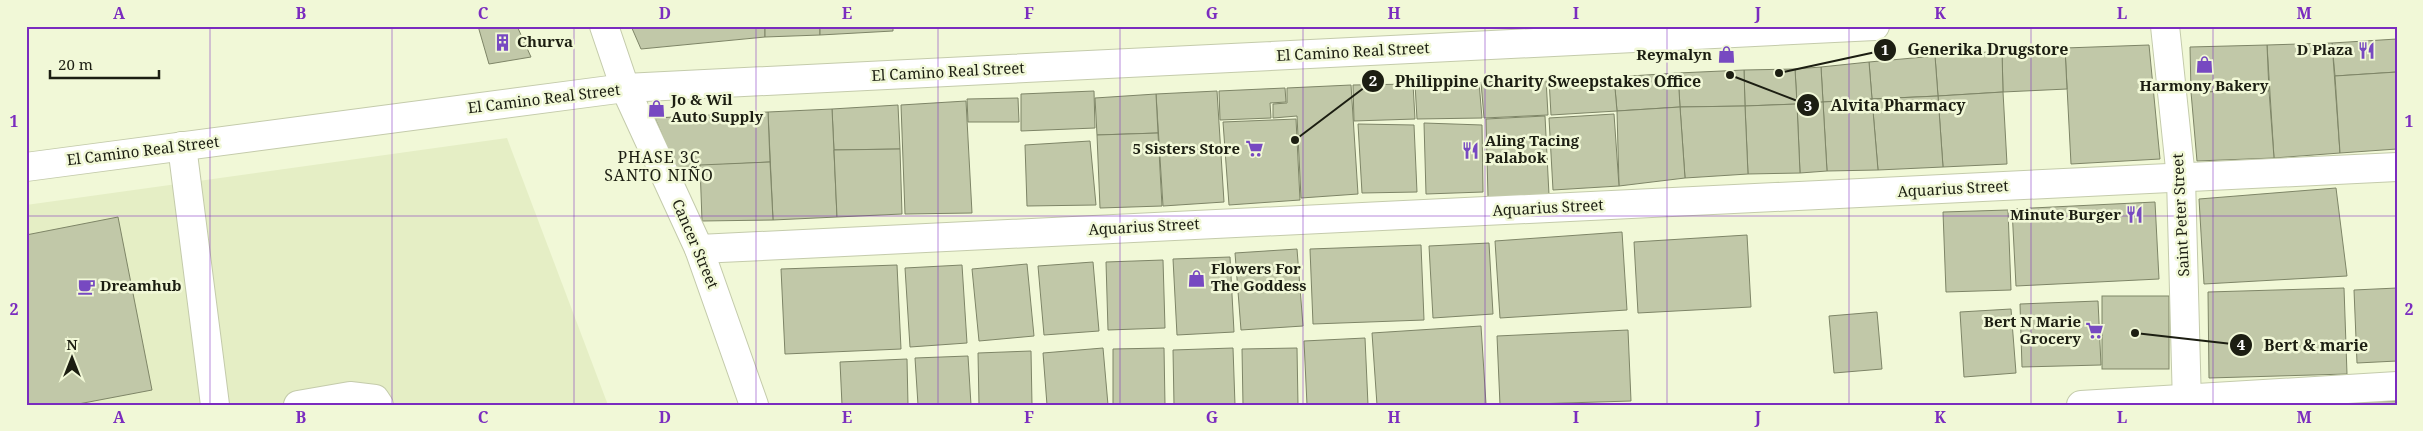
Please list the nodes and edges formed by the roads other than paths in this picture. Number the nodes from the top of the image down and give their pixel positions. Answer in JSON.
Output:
{"nodes":[{"id":1,"x":604,"y":26,"type":"edge"},
{"id":2,"x":1875,"y":26,"type":"edge"},
{"id":3,"x":2165,"y":26,"type":"edge"},
{"id":4,"x":1757,"y":29,"type":"edge"},
{"id":5,"x":625,"y":88,"type":"junction"},
{"id":6,"x":182,"y":146,"type":"junction"},
{"id":7,"x":26,"y":166,"type":"edge"},
{"id":8,"x":2397,"y":167,"type":"edge"},
{"id":9,"x":2181,"y":178,"type":"junction"},
{"id":10,"x":699,"y":248,"type":"junction"},
{"id":11,"x":2397,"y":386,"type":"edge"},
{"id":12,"x":2187,"y":402,"type":"edge"},
{"id":13,"x":215,"y":405,"type":"edge"},
{"id":14,"x":298,"y":405,"type":"edge"},
{"id":15,"x":379,"y":405,"type":"edge"},
{"id":16,"x":754,"y":405,"type":"edge"},
{"id":17,"x":2081,"y":405,"type":"edge"}],
"edges":[{"from":1,"to":5,"type":"street","name":"Cancer Street"},
{"from":2,"to":4,"type":"street","name":"El Camino Real Street"},
{"from":3,"to":9,"type":"street","name":"Saint Peter Street"},
{"from":4,"to":5,"type":"street","name":"El Camino Real Street"},
{"from":5,"to":6,"type":"street","name":"El Camino Real Street"},
{"from":5,"to":10,"type":"street","name":"Cancer Street"},
{"from":6,"to":7,"type":"street","name":"El Camino Real Street"},
{"from":6,"to":13,"type":"street"},
{"from":8,"to":9,"type":"street","name":"Aquarius Street"},
{"from":9,"to":10,"type":"street","name":"Aquarius Street"},
{"from":9,"to":12,"type":"street","name":"Saint Peter Street"},
{"from":10,"to":16,"type":"street","name":"Cancer Street"},
{"from":11,"to":12,"type":"street"},
{"from":12,"to":17,"type":"street"},
{"from":14,"to":15,"type":"street"}]}
